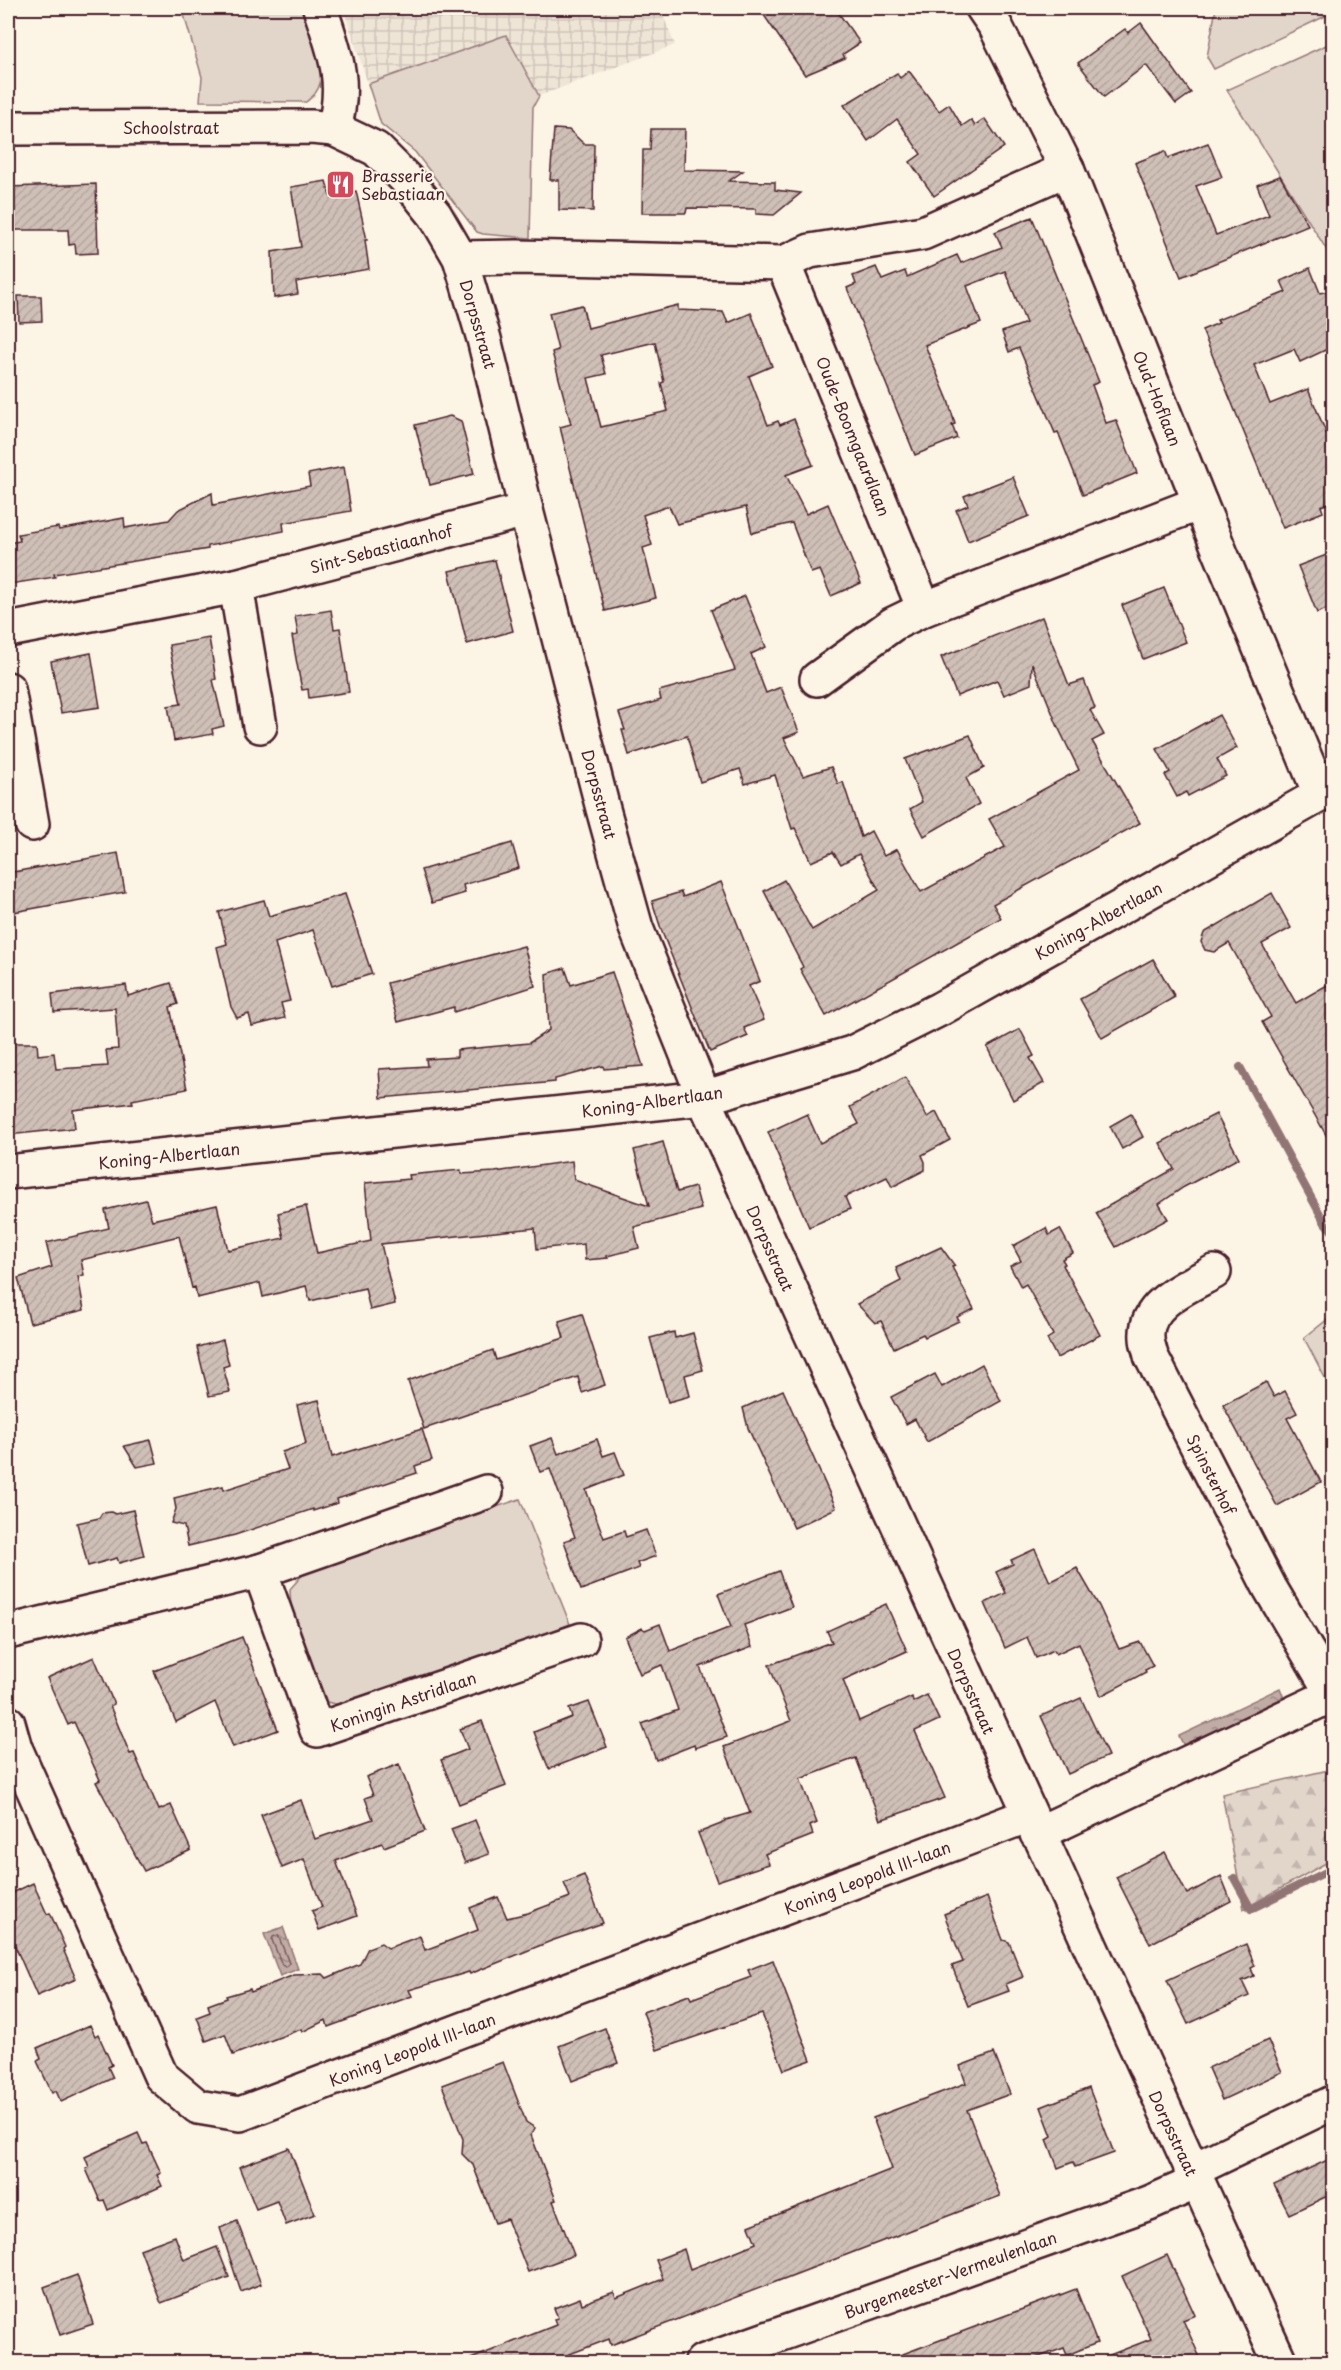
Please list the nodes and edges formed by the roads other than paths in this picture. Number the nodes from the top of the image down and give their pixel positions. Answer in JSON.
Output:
{"nodes":[{"id":1,"x":320,"y":8,"type":"edge"},
{"id":2,"x":983,"y":8,"type":"edge"},
{"id":3,"x":8,"y":128,"type":"edge"},
{"id":4,"x":334,"y":129,"type":"junction"},
{"id":5,"x":1067,"y":169,"type":"junction"},
{"id":6,"x":460,"y":258,"type":"junction"},
{"id":7,"x":783,"y":263,"type":"junction"},
{"id":8,"x":1200,"y":503,"type":"junction"},
{"id":9,"x":526,"y":510,"type":"junction"},
{"id":10,"x":236,"y":586,"type":"junction"},
{"id":11,"x":924,"y":609,"type":"junction"},
{"id":12,"x":8,"y":630,"type":"edge"},
{"id":13,"x":817,"y":679,"type":"dead end"},
{"id":14,"x":8,"y":689,"type":"edge"},
{"id":15,"x":260,"y":726,"type":"dead end"},
{"id":16,"x":1327,"y":791,"type":"edge"},
{"id":17,"x":32,"y":824,"type":"dead end"},
{"id":18,"x":703,"y":1098,"type":"junction"},
{"id":19,"x":8,"y":1172,"type":"edge"},
{"id":20,"x":1214,"y":1272,"type":"dead end"},
{"id":21,"x":486,"y":1492,"type":"dead end"},
{"id":22,"x":260,"y":1571,"type":"junction"},
{"id":23,"x":8,"y":1632,"type":"edge"},
{"id":24,"x":581,"y":1640,"type":"dead end"},
{"id":25,"x":1333,"y":1695,"type":"edge"},
{"id":26,"x":8,"y":1724,"type":"edge"},
{"id":27,"x":1033,"y":1825,"type":"junction"},
{"id":28,"x":1334,"y":2102,"type":"edge"},
{"id":29,"x":1194,"y":2176,"type":"junction"},
{"id":30,"x":702,"y":2362,"type":"edge"},
{"id":31,"x":1280,"y":2362,"type":"edge"}],
"edges":[{"from":1,"to":4,"type":"street"},
{"from":2,"to":5,"type":"street","name":"Oud-Hoflaan"},
{"from":3,"to":4,"type":"street","name":"Schoolstraat"},
{"from":4,"to":6,"type":"street","name":"Dorpsstraat"},
{"from":5,"to":7,"type":"street"},
{"from":5,"to":8,"type":"street","name":"Oud-Hoflaan"},
{"from":6,"to":7,"type":"street"},
{"from":6,"to":9,"type":"street","name":"Dorpsstraat"},
{"from":7,"to":11,"type":"street","name":"Oude-Boomgaardlaan"},
{"from":8,"to":11,"type":"street"},
{"from":8,"to":16,"type":"street","name":"Oud-Hoflaan"},
{"from":9,"to":10,"type":"street","name":"Sint-Sebastiaanhof"},
{"from":9,"to":18,"type":"street","name":"Dorpsstraat"},
{"from":10,"to":12,"type":"street","name":"Sint-Sebastiaanhof"},
{"from":10,"to":15,"type":"street"},
{"from":11,"to":13,"type":"street"},
{"from":14,"to":17,"type":"street"},
{"from":16,"to":18,"type":"street","name":"Koning-Albertlaan"},
{"from":18,"to":19,"type":"street","name":"Koning-Albertlaan"},
{"from":18,"to":27,"type":"street","name":"Dorpsstraat"},
{"from":20,"to":25,"type":"street","name":"Spinsterhof"},
{"from":21,"to":22,"type":"street"},
{"from":22,"to":23,"type":"street"},
{"from":22,"to":24,"type":"street","name":"Koningin Astridlaan"},
{"from":25,"to":27,"type":"street","name":"Spinsterhof"},
{"from":26,"to":27,"type":"street","name":"Koning Leopold III-laan"},
{"from":27,"to":29,"type":"street","name":"Dorpsstraat"},
{"from":28,"to":29,"type":"street","name":"Burgemeester-Vermeulenlaan"},
{"from":29,"to":30,"type":"street","name":"Burgemeester-Vermeulenlaan"},
{"from":29,"to":31,"type":"street","name":"Dorpsstraat"}]}
